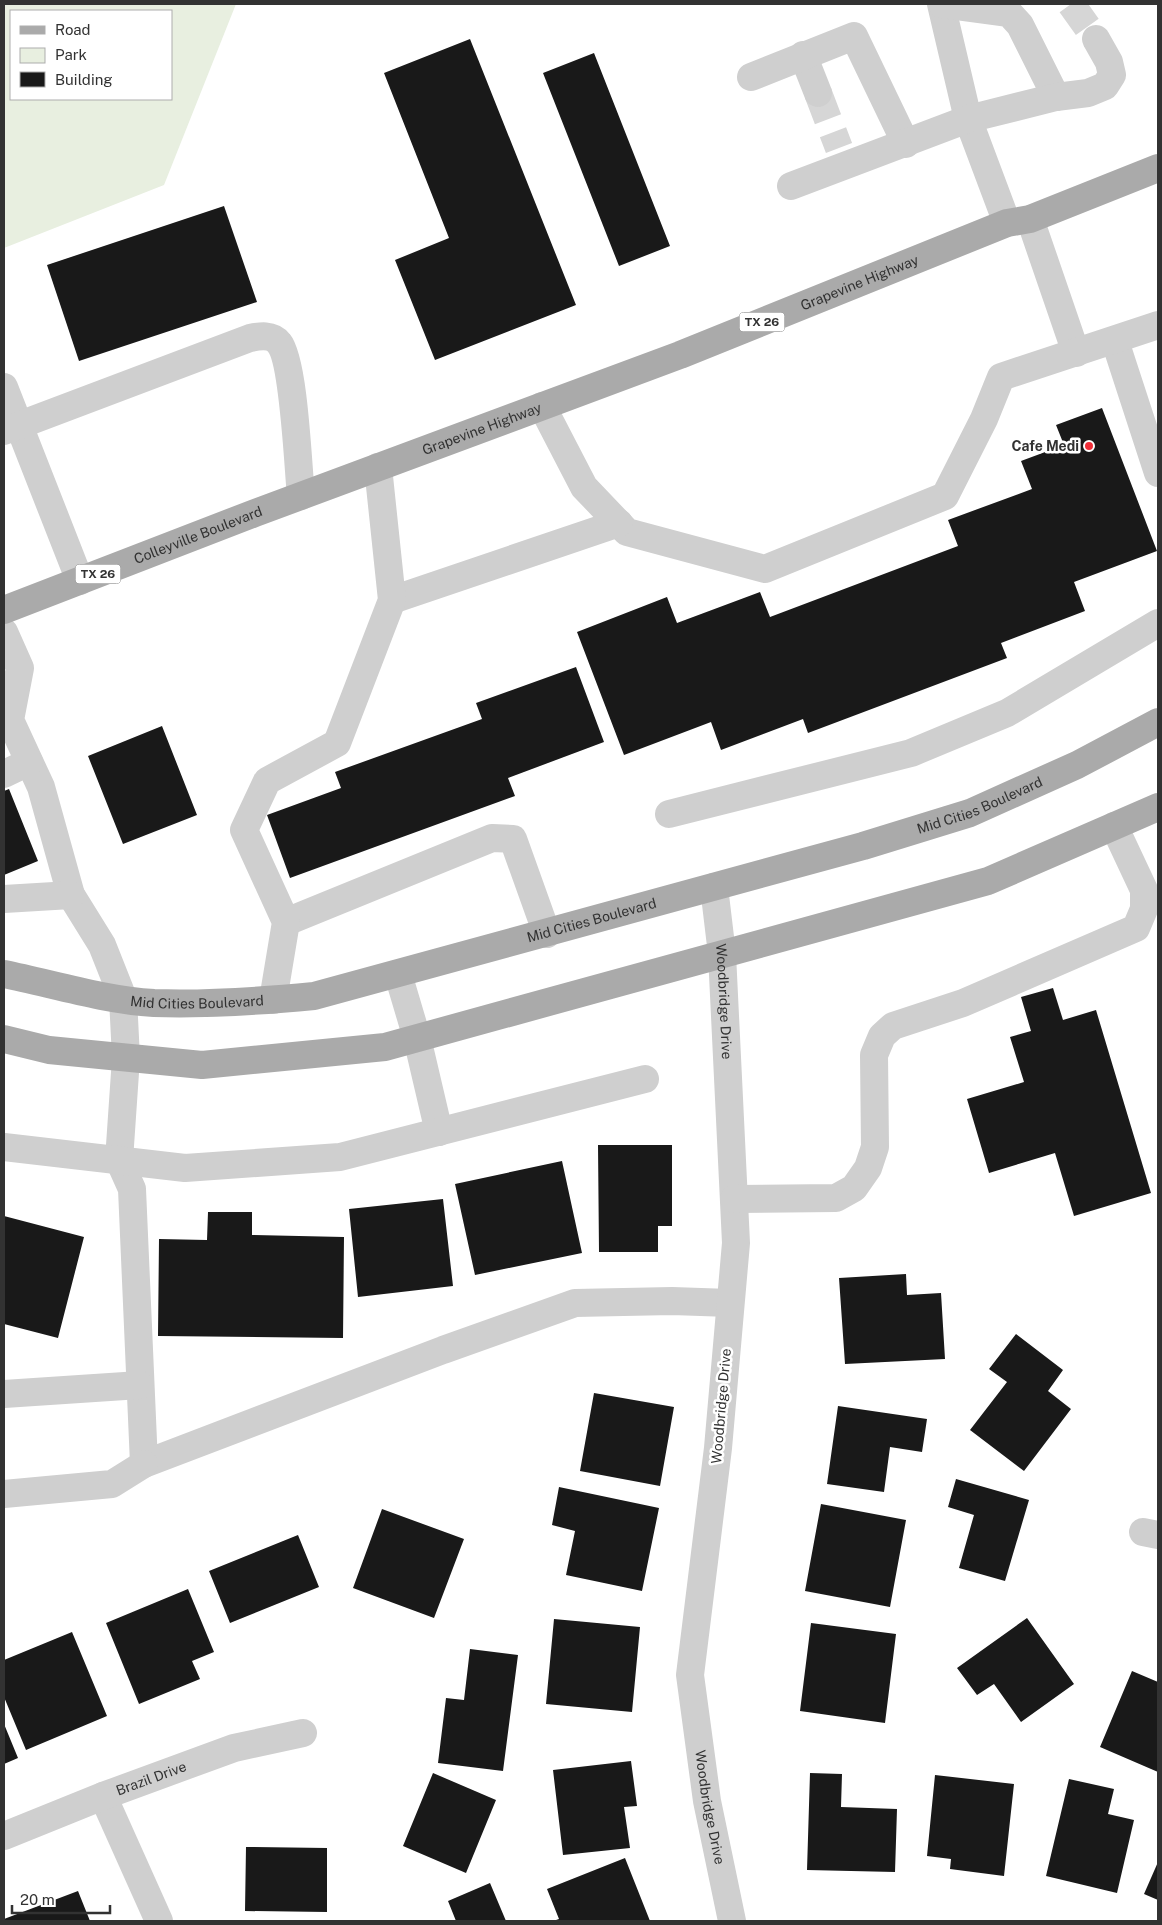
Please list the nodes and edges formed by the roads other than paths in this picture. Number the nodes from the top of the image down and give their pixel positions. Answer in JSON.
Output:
{"nodes":[{"id":1,"x":941,"y":4,"type":"edge"},
{"id":2,"x":1096,"y":39,"type":"tunnel mouth"},
{"id":3,"x":804,"y":55,"type":"junction"},
{"id":4,"x":750,"y":77,"type":"dead end"},
{"id":5,"x":818,"y":93,"type":"tunnel mouth"},
{"id":6,"x":1056,"y":98,"type":"junction"},
{"id":7,"x":968,"y":119,"type":"junction"},
{"id":8,"x":906,"y":144,"type":"junction"},
{"id":9,"x":1157,"y":172,"type":"edge"},
{"id":10,"x":791,"y":186,"type":"dead end"},
{"id":11,"x":1018,"y":221,"type":"junction"},
{"id":12,"x":1158,"y":325,"type":"edge"},
{"id":13,"x":1115,"y":341,"type":"junction"},
{"id":14,"x":1076,"y":353,"type":"junction"},
{"id":15,"x":4,"y":386,"type":"edge"},
{"id":16,"x":542,"y":406,"type":"junction"},
{"id":17,"x":11,"y":428,"type":"edge"},
{"id":18,"x":371,"y":470,"type":"junction"},
{"id":19,"x":1158,"y":473,"type":"edge"},
{"id":20,"x":301,"y":496,"type":"junction"},
{"id":21,"x":619,"y":523,"type":"junction"},
{"id":22,"x":80,"y":581,"type":"junction"},
{"id":23,"x":392,"y":600,"type":"junction"},
{"id":24,"x":4,"y":610,"type":"edge"},
{"id":25,"x":1158,"y":623,"type":"edge"},
{"id":26,"x":4,"y":632,"type":"edge"},
{"id":27,"x":7,"y":719,"type":"edge"},
{"id":28,"x":1158,"y":722,"type":"edge"},
{"id":29,"x":29,"y":762,"type":"junction"},
{"id":30,"x":4,"y":774,"type":"edge"},
{"id":31,"x":1158,"y":806,"type":"edge"},
{"id":32,"x":668,"y":814,"type":"dead end"},
{"id":33,"x":1114,"y":826,"type":"junction"},
{"id":34,"x":714,"y":887,"type":"junction"},
{"id":35,"x":71,"y":895,"type":"junction"},
{"id":36,"x":4,"y":898,"type":"edge"},
{"id":37,"x":286,"y":922,"type":"junction"},
{"id":38,"x":547,"y":934,"type":"junction"},
{"id":39,"x":722,"y":954,"type":"junction"},
{"id":40,"x":4,"y":974,"type":"edge"},
{"id":41,"x":398,"y":974,"type":"junction"},
{"id":42,"x":123,"y":998,"type":"junction"},
{"id":43,"x":273,"y":1000,"type":"junction"},
{"id":44,"x":417,"y":1038,"type":"junction"},
{"id":45,"x":4,"y":1039,"type":"edge"},
{"id":46,"x":126,"y":1058,"type":"junction"},
{"id":47,"x":645,"y":1079,"type":"dead end"},
{"id":48,"x":439,"y":1132,"type":"junction"},
{"id":49,"x":4,"y":1147,"type":"edge"},
{"id":50,"x":120,"y":1160,"type":"junction"},
{"id":51,"x":734,"y":1199,"type":"junction"},
{"id":52,"x":730,"y":1303,"type":"junction"},
{"id":53,"x":140,"y":1385,"type":"junction"},
{"id":54,"x":4,"y":1394,"type":"edge"},
{"id":55,"x":144,"y":1464,"type":"junction"},
{"id":56,"x":4,"y":1494,"type":"edge"},
{"id":57,"x":302,"y":1733,"type":"dead end"},
{"id":58,"x":102,"y":1796,"type":"junction"},
{"id":59,"x":4,"y":1836,"type":"edge"},
{"id":60,"x":159,"y":1921,"type":"edge"},
{"id":61,"x":732,"y":1921,"type":"edge"}],
"edges":[{"from":1,"to":6,"type":"street"},
{"from":1,"to":7,"type":"street"},
{"from":2,"to":6,"type":"street"},
{"from":3,"to":4,"type":"street"},
{"from":3,"to":5,"type":"street"},
{"from":3,"to":8,"type":"street"},
{"from":6,"to":7,"type":"street"},
{"from":7,"to":8,"type":"street"},
{"from":7,"to":11,"type":"street"},
{"from":8,"to":10,"type":"street"},
{"from":9,"to":11,"type":"main road","name":"Grapevine Highway","number":"TX 26"},
{"from":11,"to":14,"type":"street"},
{"from":11,"to":16,"type":"main road","name":"Grapevine Highway","number":"TX 26"},
{"from":12,"to":13,"type":"street"},
{"from":13,"to":14,"type":"street"},
{"from":13,"to":19,"type":"street"},
{"from":14,"to":21,"type":"street"},
{"from":15,"to":17,"type":"street"},
{"from":16,"to":18,"type":"main road","name":"Grapevine Highway","number":"TX 26"},
{"from":16,"to":21,"type":"street"},
{"from":17,"to":20,"type":"street"},
{"from":17,"to":22,"type":"street"},
{"from":18,"to":20,"type":"main road","name":"Colleyville Boulevard","number":"TX 26"},
{"from":18,"to":23,"type":"street"},
{"from":20,"to":22,"type":"main road","name":"Colleyville Boulevard","number":"TX 26"},
{"from":21,"to":23,"type":"street"},
{"from":22,"to":24,"type":"main road","name":"Colleyville Boulevard","number":"TX 26"},
{"from":23,"to":37,"type":"street"},
{"from":25,"to":32,"type":"street"},
{"from":26,"to":27,"type":"street"},
{"from":27,"to":29,"type":"street"},
{"from":28,"to":34,"type":"main road","name":"Mid Cities Boulevard"},
{"from":29,"to":30,"type":"street"},
{"from":29,"to":35,"type":"street"},
{"from":31,"to":33,"type":"main road"},
{"from":33,"to":39,"type":"main road"},
{"from":33,"to":51,"type":"street"},
{"from":34,"to":38,"type":"main road","name":"Mid Cities Boulevard"},
{"from":34,"to":39,"type":"street","name":"Woodbridge Drive"},
{"from":35,"to":36,"type":"street"},
{"from":35,"to":42,"type":"street"},
{"from":37,"to":38,"type":"street"},
{"from":37,"to":43,"type":"street"},
{"from":38,"to":41,"type":"main road","name":"Mid Cities Boulevard"},
{"from":39,"to":44,"type":"main road"},
{"from":39,"to":51,"type":"street","name":"Woodbridge Drive"},
{"from":40,"to":42,"type":"main road","name":"Mid Cities Boulevard"},
{"from":41,"to":43,"type":"main road","name":"Mid Cities Boulevard"},
{"from":41,"to":44,"type":"street"},
{"from":42,"to":43,"type":"main road","name":"Mid Cities Boulevard"},
{"from":42,"to":46,"type":"street"},
{"from":44,"to":46,"type":"main road"},
{"from":44,"to":48,"type":"street"},
{"from":45,"to":46,"type":"main road"},
{"from":46,"to":50,"type":"street"},
{"from":47,"to":48,"type":"street"},
{"from":48,"to":50,"type":"street"},
{"from":49,"to":50,"type":"street"},
{"from":50,"to":53,"type":"street"},
{"from":51,"to":52,"type":"street","name":"Woodbridge Drive"},
{"from":52,"to":55,"type":"street"},
{"from":52,"to":61,"type":"street","name":"Woodbridge Drive"},
{"from":53,"to":54,"type":"street"},
{"from":53,"to":55,"type":"street"},
{"from":55,"to":56,"type":"street"},
{"from":57,"to":58,"type":"street","name":"Brazil Drive"},
{"from":58,"to":59,"type":"street","name":"Brazil Drive"},
{"from":58,"to":60,"type":"street"}]}
